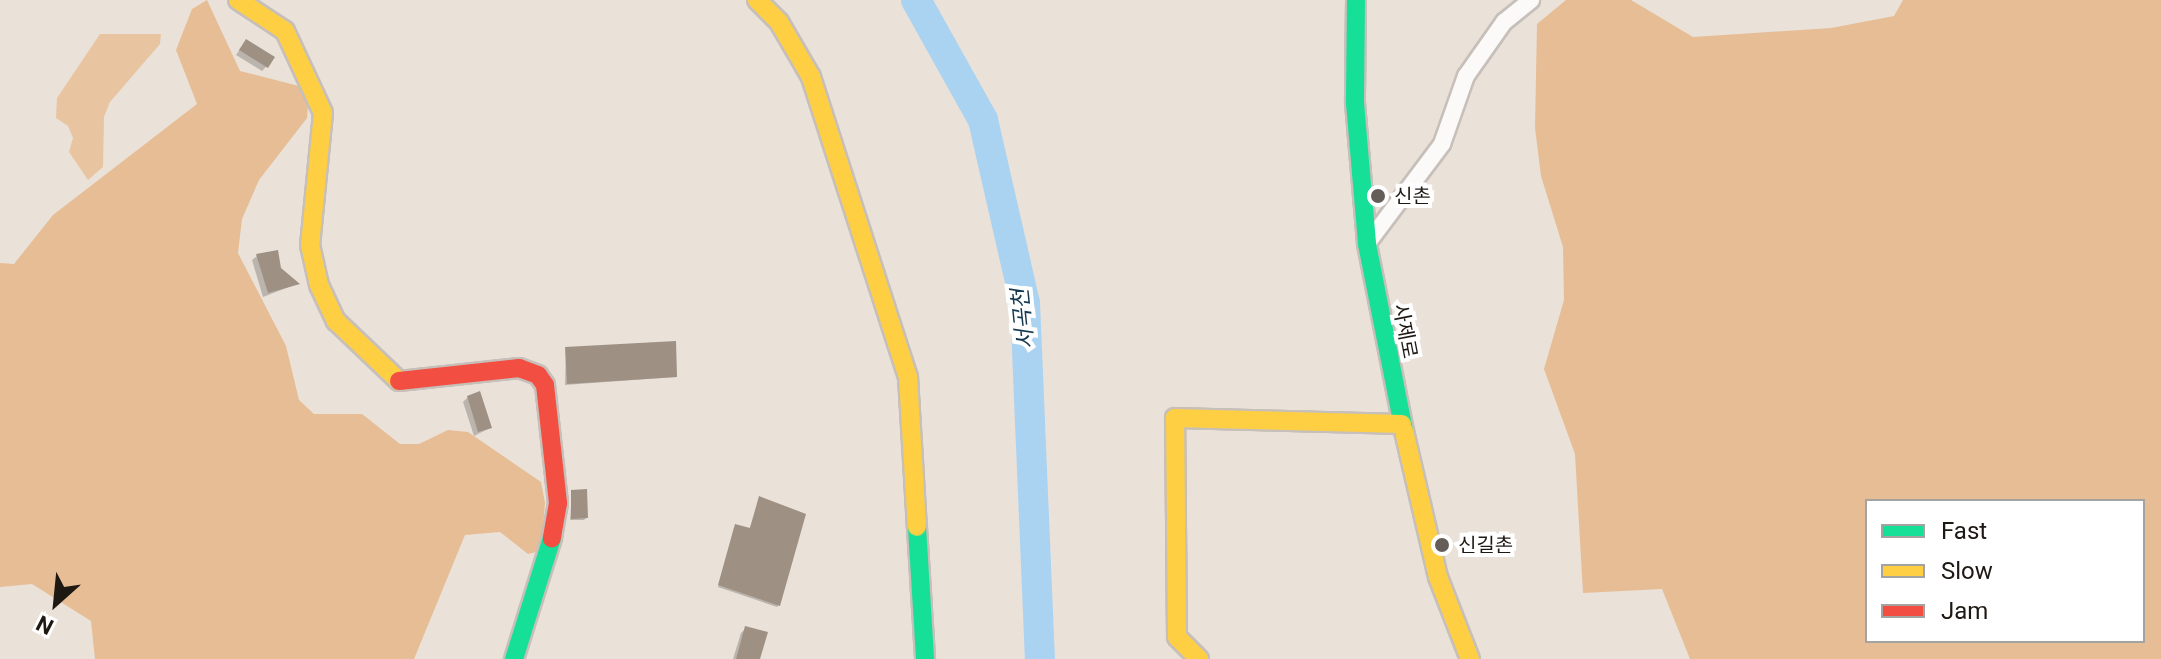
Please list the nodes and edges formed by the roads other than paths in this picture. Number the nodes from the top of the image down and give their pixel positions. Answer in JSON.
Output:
{"nodes":[{"id":1,"x":238,"y":0,"type":"edge"},
{"id":2,"x":757,"y":0,"type":"edge"},
{"id":3,"x":1356,"y":0,"type":"edge"},
{"id":4,"x":1531,"y":0,"type":"edge"},
{"id":5,"x":1367,"y":244,"type":"junction"},
{"id":6,"x":1402,"y":424,"type":"junction"},
{"id":7,"x":514,"y":659,"type":"edge"},
{"id":8,"x":925,"y":659,"type":"edge"},
{"id":9,"x":1199,"y":659,"type":"edge"},
{"id":10,"x":1470,"y":659,"type":"edge"}],
"edges":[{"from":1,"to":7,"type":"street"},
{"from":2,"to":8,"type":"street"},
{"from":3,"to":5,"type":"street","name":"사제로"},
{"from":4,"to":5,"type":"street"},
{"from":5,"to":6,"type":"street","name":"사제로"},
{"from":6,"to":9,"type":"street"},
{"from":6,"to":10,"type":"street","name":"사제로"}]}
